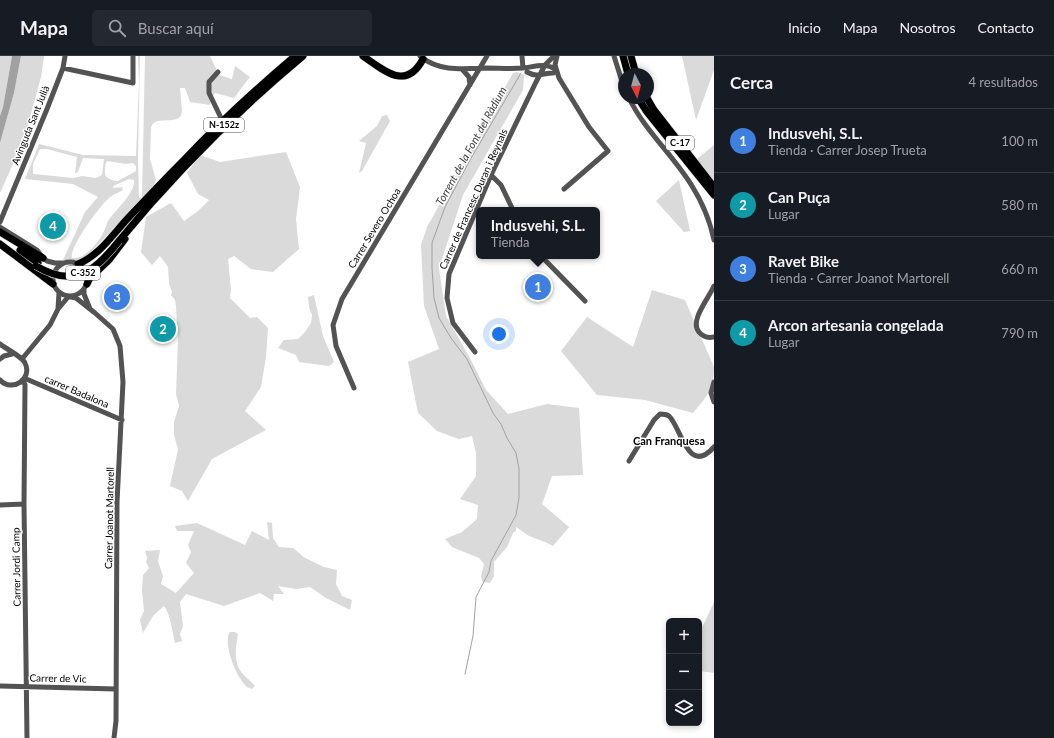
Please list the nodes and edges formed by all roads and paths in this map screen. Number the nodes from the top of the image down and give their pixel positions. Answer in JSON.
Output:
{"nodes":[{"id":1,"x":65,"y":56,"type":"edge"},
{"id":2,"x":133,"y":56,"type":"edge"},
{"id":3,"x":363,"y":56,"type":"edge"},
{"id":4,"x":486,"y":56,"type":"edge"},
{"id":5,"x":522,"y":56,"type":"edge"},
{"id":6,"x":556,"y":56,"type":"edge"},
{"id":7,"x":614,"y":56,"type":"edge"},
{"id":8,"x":623,"y":56,"type":"edge"},
{"id":9,"x":631,"y":56,"type":"edge"},
{"id":10,"x":300,"y":57,"type":"edge"},
{"id":11,"x":422,"y":57,"type":"edge"},
{"id":12,"x":545,"y":65,"type":"junction"},
{"id":13,"x":63,"y":68,"type":"junction"},
{"id":14,"x":480,"y":68,"type":"junction"},
{"id":15,"x":626,"y":68,"type":"edge"},
{"id":16,"x":634,"y":68,"type":"edge"},
{"id":17,"x":462,"y":69,"type":"junction"},
{"id":18,"x":526,"y":69,"type":"junction"},
{"id":19,"x":618,"y":69,"type":"edge"},
{"id":20,"x":218,"y":72,"type":"dead end"},
{"id":21,"x":554,"y":72,"type":"junction"},
{"id":22,"x":538,"y":77,"type":"junction"},
{"id":23,"x":470,"y":85,"type":"junction"},
{"id":24,"x":532,"y":89,"type":"junction"},
{"id":25,"x":632,"y":104,"type":"edge"},
{"id":26,"x":642,"y":104,"type":"edge"},
{"id":27,"x":650,"y":104,"type":"edge"},
{"id":28,"x":222,"y":120,"type":"junction"},
{"id":29,"x":667,"y":138,"type":"junction"},
{"id":30,"x":171,"y":174,"type":"junction"},
{"id":31,"x":491,"y":175,"type":"junction"},
{"id":32,"x":714,"y":187,"type":"edge"},
{"id":33,"x":564,"y":189,"type":"dead end"},
{"id":34,"x":714,"y":195,"type":"edge"},
{"id":35,"x":153,"y":202,"type":"junction"},
{"id":36,"x":714,"y":202,"type":"edge"},
{"id":37,"x":477,"y":207,"type":"edge"},
{"id":38,"x":512,"y":207,"type":"edge"},
{"id":39,"x":476,"y":210,"type":"edge"},
{"id":40,"x":0,"y":222,"type":"edge"},
{"id":41,"x":0,"y":227,"type":"edge"},
{"id":42,"x":1,"y":239,"type":"edge"},
{"id":43,"x":118,"y":239,"type":"junction"},
{"id":44,"x":714,"y":240,"type":"edge"},
{"id":45,"x":544,"y":259,"type":"edge"},
{"id":46,"x":39,"y":262,"type":"junction"},
{"id":47,"x":65,"y":263,"type":"junction"},
{"id":48,"x":78,"y":264,"type":"junction"},
{"id":49,"x":53,"y":284,"type":"junction"},
{"id":50,"x":86,"y":286,"type":"junction"},
{"id":51,"x":714,"y":286,"type":"edge"},
{"id":52,"x":59,"y":293,"type":"junction"},
{"id":53,"x":70,"y":297,"type":"junction"},
{"id":54,"x":585,"y":301,"type":"dead end"},
{"id":55,"x":58,"y":309,"type":"junction"},
{"id":56,"x":90,"y":310,"type":"junction"},
{"id":57,"x":714,"y":337,"type":"edge"},
{"id":58,"x":0,"y":344,"type":"edge"},
{"id":59,"x":475,"y":352,"type":"dead end"},
{"id":60,"x":12,"y":354,"type":"junction"},
{"id":61,"x":0,"y":359,"type":"edge"},
{"id":62,"x":22,"y":359,"type":"junction"},
{"id":63,"x":24,"y":379,"type":"junction"},
{"id":64,"x":714,"y":382,"type":"edge"},
{"id":65,"x":1,"y":383,"type":"edge"},
{"id":66,"x":14,"y":385,"type":"junction"},
{"id":67,"x":354,"y":388,"type":"dead end"},
{"id":68,"x":24,"y":396,"type":"junction"},
{"id":69,"x":714,"y":402,"type":"edge"},
{"id":70,"x":122,"y":420,"type":"junction"},
{"id":71,"x":714,"y":447,"type":"edge"},
{"id":72,"x":629,"y":462,"type":"dead end"},
{"id":73,"x":24,"y":504,"type":"junction"},
{"id":74,"x":0,"y":505,"type":"edge"},
{"id":75,"x":0,"y":686,"type":"edge"},
{"id":76,"x":26,"y":687,"type":"junction"},
{"id":77,"x":116,"y":689,"type":"junction"},
{"id":78,"x":27,"y":738,"type":"edge"},
{"id":79,"x":114,"y":738,"type":"edge"}],
"edges":[{"from":1,"to":13,"type":"street","name":"Avinguda Sant Julià"},
{"from":2,"to":13,"type":"street"},
{"from":3,"to":11,"type":"highway"},
{"from":4,"to":14,"type":"street","name":"Carrer Severo Ochoa"},
{"from":5,"to":18,"type":"street"},
{"from":6,"to":12,"type":"street","name":"Carrer de Francesc Duran i Reynals"},
{"from":6,"to":21,"type":"street"},
{"from":7,"to":19,"type":"street"},
{"from":8,"to":15,"type":"highway"},
{"from":9,"to":16,"type":"highway"},
{"from":10,"to":28,"type":"highway","number":"N-152z"},
{"from":10,"to":35,"type":"highway","number":"N-152z"},
{"from":11,"to":17,"type":"street"},
{"from":12,"to":18,"type":"street"},
{"from":12,"to":21,"type":"street"},
{"from":12,"to":22,"type":"street","name":"Carrer de Francesc Duran i Reynals"},
{"from":13,"to":40,"type":"street","name":"Avinguda Sant Julià"},
{"from":14,"to":17,"type":"street"},
{"from":14,"to":18,"type":"street"},
{"from":14,"to":23,"type":"street","name":"Carrer Severo Ochoa"},
{"from":17,"to":23,"type":"street"},
{"from":18,"to":22,"type":"street"},
{"from":18,"to":24,"type":"street"},
{"from":20,"to":28,"type":"street"},
{"from":21,"to":22,"type":"street"},
{"from":21,"to":33,"type":"street"},
{"from":22,"to":24,"type":"street","name":"Carrer de Francesc Duran i Reynals"},
{"from":23,"to":67,"type":"street","name":"Carrer Severo Ochoa"},
{"from":24,"to":31,"type":"street","name":"Carrer de Francesc Duran i Reynals"},
{"from":25,"to":44,"type":"street"},
{"from":26,"to":29,"type":"highway","number":"C-17"},
{"from":27,"to":32,"type":"highway","number":"C-17"},
{"from":28,"to":30,"type":"highway","number":"N-152z"},
{"from":29,"to":34,"type":"highway","number":"C-17"},
{"from":29,"to":36,"type":"highway"},
{"from":30,"to":43,"type":"highway","number":"C-352"},
{"from":30,"to":48,"type":"highway","number":"N-152z"},
{"from":31,"to":37,"type":"street","name":"Carrer de Francesc Duran i Reynals"},
{"from":31,"to":38,"type":"street"},
{"from":35,"to":43,"type":"highway","number":"C-352"},
{"from":35,"to":50,"type":"highway","number":"N-152z"},
{"from":39,"to":59,"type":"street","name":"Carrer de Francesc Duran i Reynals"},
{"from":41,"to":46,"type":"street"},
{"from":42,"to":46,"type":"highway","number":"C-352"},
{"from":42,"to":46,"type":"highway"},
{"from":42,"to":49,"type":"highway"},
{"from":43,"to":46,"type":"highway","number":"C-352","bridge":true},
{"from":45,"to":54,"type":"street"},
{"from":46,"to":47,"type":"street"},
{"from":47,"to":48,"type":"street"},
{"from":47,"to":49,"type":"street"},
{"from":48,"to":50,"type":"street"},
{"from":49,"to":52,"type":"street"},
{"from":50,"to":53,"type":"street","number":"N-152z"},
{"from":50,"to":56,"type":"street"},
{"from":51,"to":57,"type":"street"},
{"from":52,"to":53,"type":"street"},
{"from":52,"to":55,"type":"street","number":"N-152z"},
{"from":53,"to":55,"type":"street","number":"N-152z"},
{"from":53,"to":56,"type":"street","name":"Carrer Joanot Martorell"},
{"from":55,"to":62,"type":"street","number":"N-152z"},
{"from":56,"to":70,"type":"street","name":"Carrer Joanot Martorell"},
{"from":58,"to":60,"type":"street"},
{"from":60,"to":61,"type":"street"},
{"from":60,"to":62,"type":"street"},
{"from":62,"to":63,"type":"street","name":"Carrer Jordi Camp"},
{"from":63,"to":66,"type":"street"},
{"from":63,"to":68,"type":"street","name":"Carrer Jordi Camp"},
{"from":63,"to":70,"type":"street","name":"carrer Badalona"},
{"from":64,"to":69,"type":"street"},
{"from":65,"to":66,"type":"street"},
{"from":66,"to":68,"type":"street"},
{"from":68,"to":73,"type":"street","name":"Carrer Jordi Camp"},
{"from":70,"to":77,"type":"street","name":"Carrer Joanot Martorell"},
{"from":71,"to":72,"type":"street"},
{"from":73,"to":74,"type":"street"},
{"from":73,"to":76,"type":"street","name":"Carrer Jordi Camp"},
{"from":75,"to":76,"type":"street","name":"Carrer de Vic"},
{"from":76,"to":77,"type":"street","name":"Carrer de Vic"},
{"from":76,"to":78,"type":"street","name":"Carrer Jordi Camp"},
{"from":77,"to":79,"type":"street","name":"Carrer Joanot Martorell"}]}
